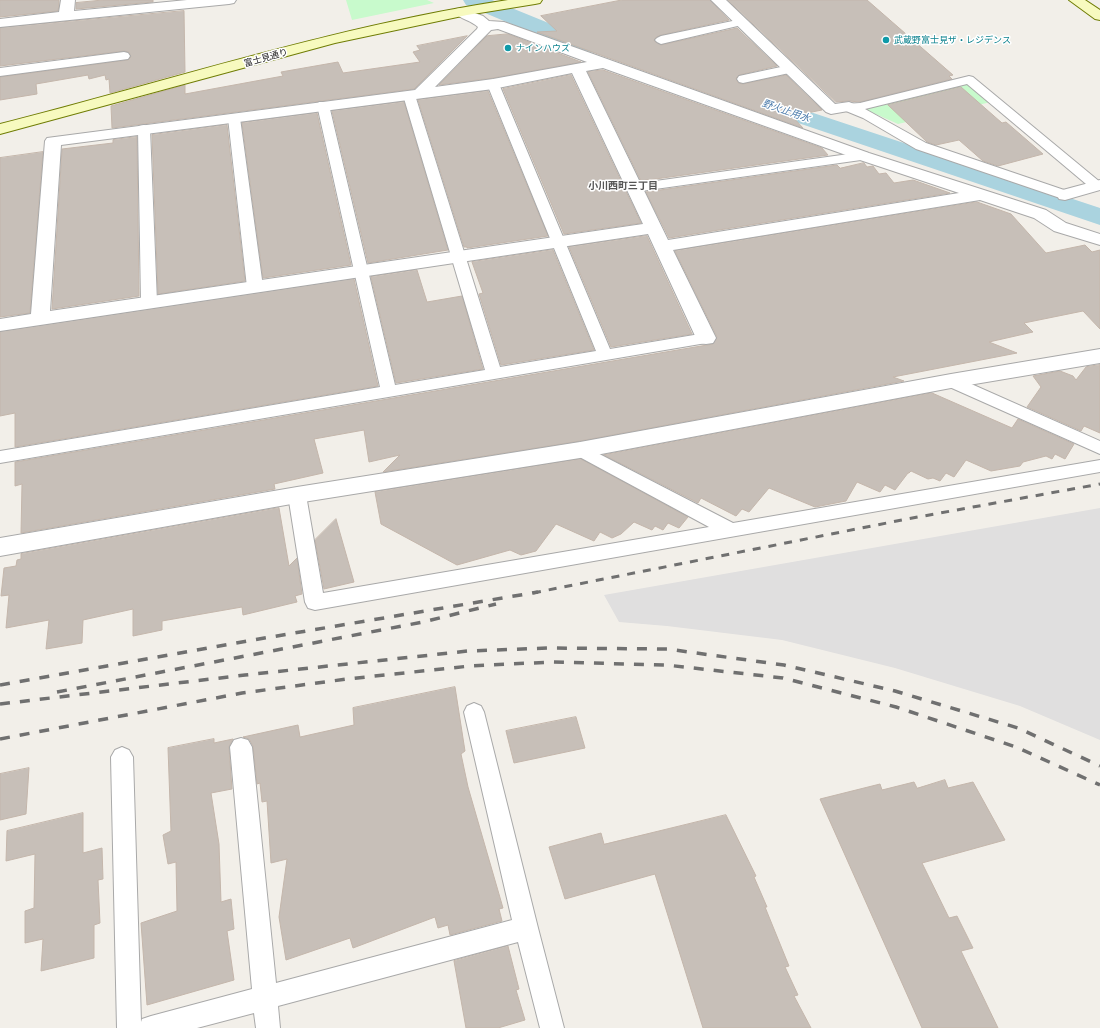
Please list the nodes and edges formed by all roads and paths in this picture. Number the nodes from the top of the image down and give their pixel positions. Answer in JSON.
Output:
{"nodes":[{"id":1,"x":68,"y":0,"type":"edge"},
{"id":2,"x":229,"y":0,"type":"edge"},
{"id":3,"x":535,"y":0,"type":"edge"},
{"id":4,"x":718,"y":0,"type":"edge"},
{"id":5,"x":1076,"y":0,"type":"edge"},
{"id":6,"x":161,"y":3,"type":"edge"},
{"id":7,"x":467,"y":10,"type":"junction"},
{"id":8,"x":66,"y":16,"type":"junction"},
{"id":9,"x":1100,"y":16,"type":"edge"},
{"id":10,"x":742,"y":22,"type":"junction"},
{"id":11,"x":0,"y":23,"type":"edge"},
{"id":12,"x":485,"y":26,"type":"junction"},
{"id":13,"x":661,"y":40,"type":"dead end"},
{"id":14,"x":124,"y":56,"type":"dead end"},
{"id":15,"x":604,"y":63,"type":"junction"},
{"id":16,"x":577,"y":68,"type":"junction"},
{"id":17,"x":790,"y":68,"type":"junction"},
{"id":18,"x":0,"y":72,"type":"edge"},
{"id":19,"x":743,"y":79,"type":"dead end"},
{"id":20,"x":493,"y":84,"type":"junction"},
{"id":21,"x":415,"y":94,"type":"junction"},
{"id":22,"x":323,"y":105,"type":"junction"},
{"id":23,"x":849,"y":107,"type":"junction"},
{"id":24,"x":234,"y":118,"type":"junction"},
{"id":25,"x":0,"y":129,"type":"edge"},
{"id":26,"x":144,"y":129,"type":"junction"},
{"id":27,"x":863,"y":156,"type":"junction"},
{"id":28,"x":1099,"y":186,"type":"edge"},
{"id":29,"x":634,"y":188,"type":"junction"},
{"id":30,"x":982,"y":194,"type":"junction"},
{"id":31,"x":1065,"y":195,"type":"joint"},
{"id":32,"x":654,"y":228,"type":"junction"},
{"id":33,"x":1100,"y":240,"type":"edge"},
{"id":34,"x":558,"y":242,"type":"junction"},
{"id":35,"x":662,"y":246,"type":"junction"},
{"id":36,"x":458,"y":257,"type":"junction"},
{"id":37,"x":361,"y":271,"type":"junction"},
{"id":38,"x":255,"y":287,"type":"junction"},
{"id":39,"x":149,"y":302,"type":"junction"},
{"id":40,"x":40,"y":319,"type":"junction"},
{"id":41,"x":0,"y":325,"type":"edge"},
{"id":42,"x":706,"y":338,"type":"joint"},
{"id":43,"x":605,"y":355,"type":"junction"},
{"id":44,"x":1100,"y":356,"type":"edge"},
{"id":45,"x":494,"y":374,"type":"junction"},
{"id":46,"x":951,"y":381,"type":"junction"},
{"id":47,"x":389,"y":392,"type":"junction"},
{"id":48,"x":1100,"y":448,"type":"edge"},
{"id":49,"x":580,"y":450,"type":"junction"},
{"id":50,"x":0,"y":457,"type":"edge"},
{"id":51,"x":1100,"y":466,"type":"edge"},
{"id":52,"x":297,"y":495,"type":"junction"},
{"id":53,"x":731,"y":530,"type":"junction"},
{"id":54,"x":0,"y":547,"type":"edge"},
{"id":55,"x":474,"y":712,"type":"dead end"},
{"id":56,"x":241,"y":747,"type":"dead end"},
{"id":57,"x":122,"y":757,"type":"dead end"},
{"id":58,"x":526,"y":928,"type":"junction"},
{"id":59,"x":265,"y":998,"type":"junction"},
{"id":60,"x":129,"y":1028,"type":"edge"},
{"id":61,"x":151,"y":1028,"type":"edge"},
{"id":62,"x":268,"y":1028,"type":"edge"},
{"id":63,"x":552,"y":1028,"type":"edge"}],
"edges":[{"from":1,"to":8,"type":"street"},
{"from":2,"to":6,"type":"street"},
{"from":3,"to":7,"type":"street","name":"富士見通り"},
{"from":4,"to":10,"type":"street"},
{"from":5,"to":9,"type":"street"},
{"from":6,"to":8,"type":"street"},
{"from":7,"to":12,"type":"street"},
{"from":7,"to":25,"type":"street","name":"富士見通り"},
{"from":8,"to":11,"type":"street"},
{"from":10,"to":13,"type":"lane"},
{"from":10,"to":17,"type":"street"},
{"from":12,"to":15,"type":"street"},
{"from":12,"to":21,"type":"street"},
{"from":14,"to":18,"type":"lane"},
{"from":15,"to":16,"type":"street"},
{"from":15,"to":27,"type":"street"},
{"from":16,"to":20,"type":"street"},
{"from":16,"to":29,"type":"street"},
{"from":17,"to":19,"type":"lane"},
{"from":17,"to":23,"type":"street"},
{"from":20,"to":21,"type":"street"},
{"from":20,"to":34,"type":"lane"},
{"from":21,"to":22,"type":"street"},
{"from":21,"to":36,"type":"lane"},
{"from":22,"to":24,"type":"street"},
{"from":22,"to":37,"type":"lane"},
{"from":23,"to":28,"type":"lane"},
{"from":23,"to":31,"type":"lane"},
{"from":24,"to":26,"type":"street"},
{"from":24,"to":38,"type":"lane"},
{"from":26,"to":39,"type":"lane"},
{"from":26,"to":40,"type":"street"},
{"from":27,"to":29,"type":"lane"},
{"from":27,"to":30,"type":"street"},
{"from":28,"to":31,"type":"street"},
{"from":29,"to":32,"type":"street"},
{"from":30,"to":33,"type":"street"},
{"from":30,"to":35,"type":"street"},
{"from":32,"to":34,"type":"street"},
{"from":32,"to":35,"type":"street"},
{"from":34,"to":36,"type":"street"},
{"from":34,"to":43,"type":"lane"},
{"from":35,"to":42,"type":"street"},
{"from":36,"to":37,"type":"street"},
{"from":36,"to":45,"type":"lane"},
{"from":37,"to":38,"type":"street"},
{"from":37,"to":47,"type":"lane"},
{"from":38,"to":39,"type":"street"},
{"from":39,"to":40,"type":"street"},
{"from":40,"to":41,"type":"street"},
{"from":42,"to":43,"type":"lane"},
{"from":43,"to":45,"type":"lane"},
{"from":44,"to":46,"type":"street"},
{"from":45,"to":47,"type":"lane"},
{"from":46,"to":48,"type":"lane"},
{"from":46,"to":49,"type":"street"},
{"from":47,"to":50,"type":"lane"},
{"from":49,"to":52,"type":"street"},
{"from":49,"to":53,"type":"lane"},
{"from":51,"to":53,"type":"lane"},
{"from":52,"to":53,"type":"lane"},
{"from":52,"to":54,"type":"street"},
{"from":55,"to":58,"type":"lane"},
{"from":56,"to":59,"type":"lane"},
{"from":57,"to":60,"type":"lane"},
{"from":58,"to":59,"type":"lane"},
{"from":58,"to":63,"type":"lane"},
{"from":59,"to":61,"type":"lane"},
{"from":59,"to":62,"type":"lane"}]}
